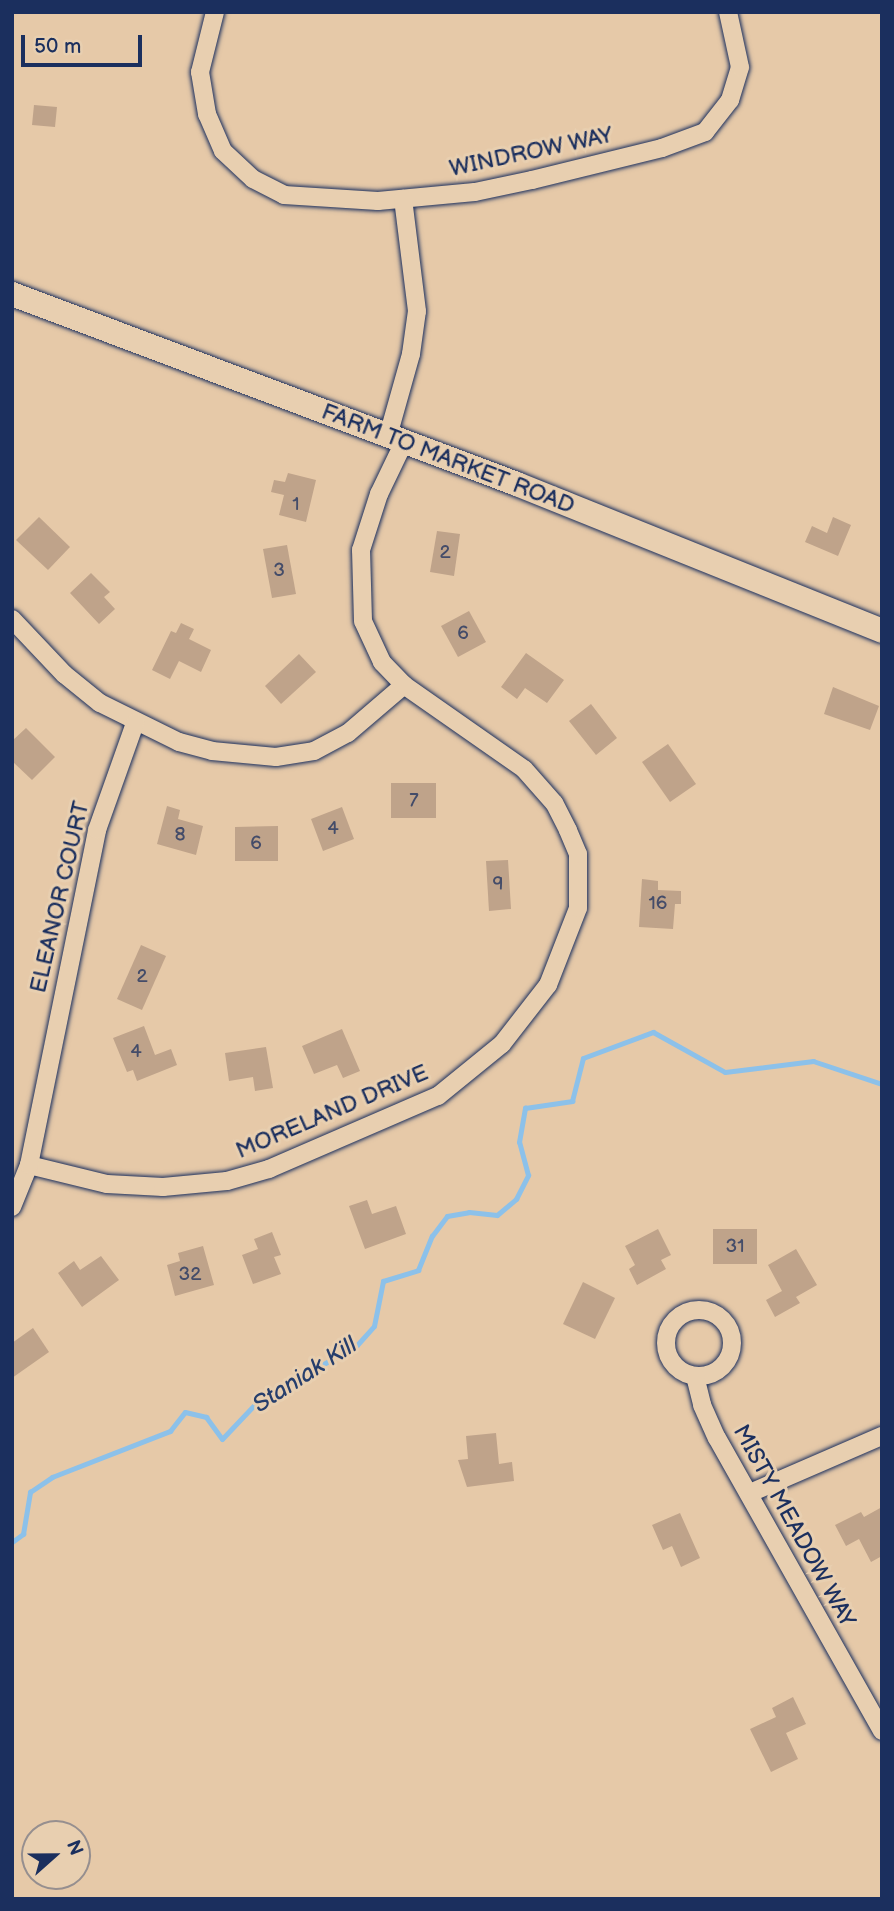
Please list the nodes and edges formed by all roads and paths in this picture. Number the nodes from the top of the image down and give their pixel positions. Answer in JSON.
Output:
{"nodes":[{"id":1,"x":215,"y":12,"type":"edge"},
{"id":2,"x":727,"y":12,"type":"edge"},
{"id":3,"x":403,"y":199,"type":"junction"},
{"id":4,"x":12,"y":294,"type":"edge"},
{"id":5,"x":396,"y":439,"type":"junction"},
{"id":6,"x":12,"y":619,"type":"edge"},
{"id":7,"x":882,"y":631,"type":"edge"},
{"id":8,"x":404,"y":685,"type":"junction"},
{"id":9,"x":135,"y":723,"type":"junction"},
{"id":10,"x":29,"y":1165,"type":"junction"},
{"id":11,"x":12,"y":1207,"type":"edge"},
{"id":12,"x":695,"y":1376,"type":"dead end"},
{"id":13,"x":882,"y":1436,"type":"edge"},
{"id":14,"x":750,"y":1493,"type":"junction"},
{"id":15,"x":882,"y":1731,"type":"edge"}],
"edges":[{"from":1,"to":3,"type":"street","name":"WINDROW WAY"},
{"from":2,"to":3,"type":"street","name":"WINDROW WAY"},
{"from":3,"to":5,"type":"street","name":"MORELAND DRIVE"},
{"from":4,"to":5,"type":"street","name":"FARM TO MARKET ROAD"},
{"from":5,"to":7,"type":"street","name":"FARM TO MARKET ROAD"},
{"from":5,"to":8,"type":"street","name":"MORELAND DRIVE"},
{"from":6,"to":9,"type":"street"},
{"from":8,"to":9,"type":"street"},
{"from":8,"to":10,"type":"street","name":"MORELAND DRIVE"},
{"from":9,"to":10,"type":"street","name":"ELEANOR COURT"},
{"from":10,"to":11,"type":"street","name":"ELEANOR COURT"},
{"from":12,"to":14,"type":"street","name":"MISTY MEADOW WAY"},
{"from":13,"to":14,"type":"street"},
{"from":14,"to":15,"type":"street","name":"MISTY MEADOW WAY"}]}
